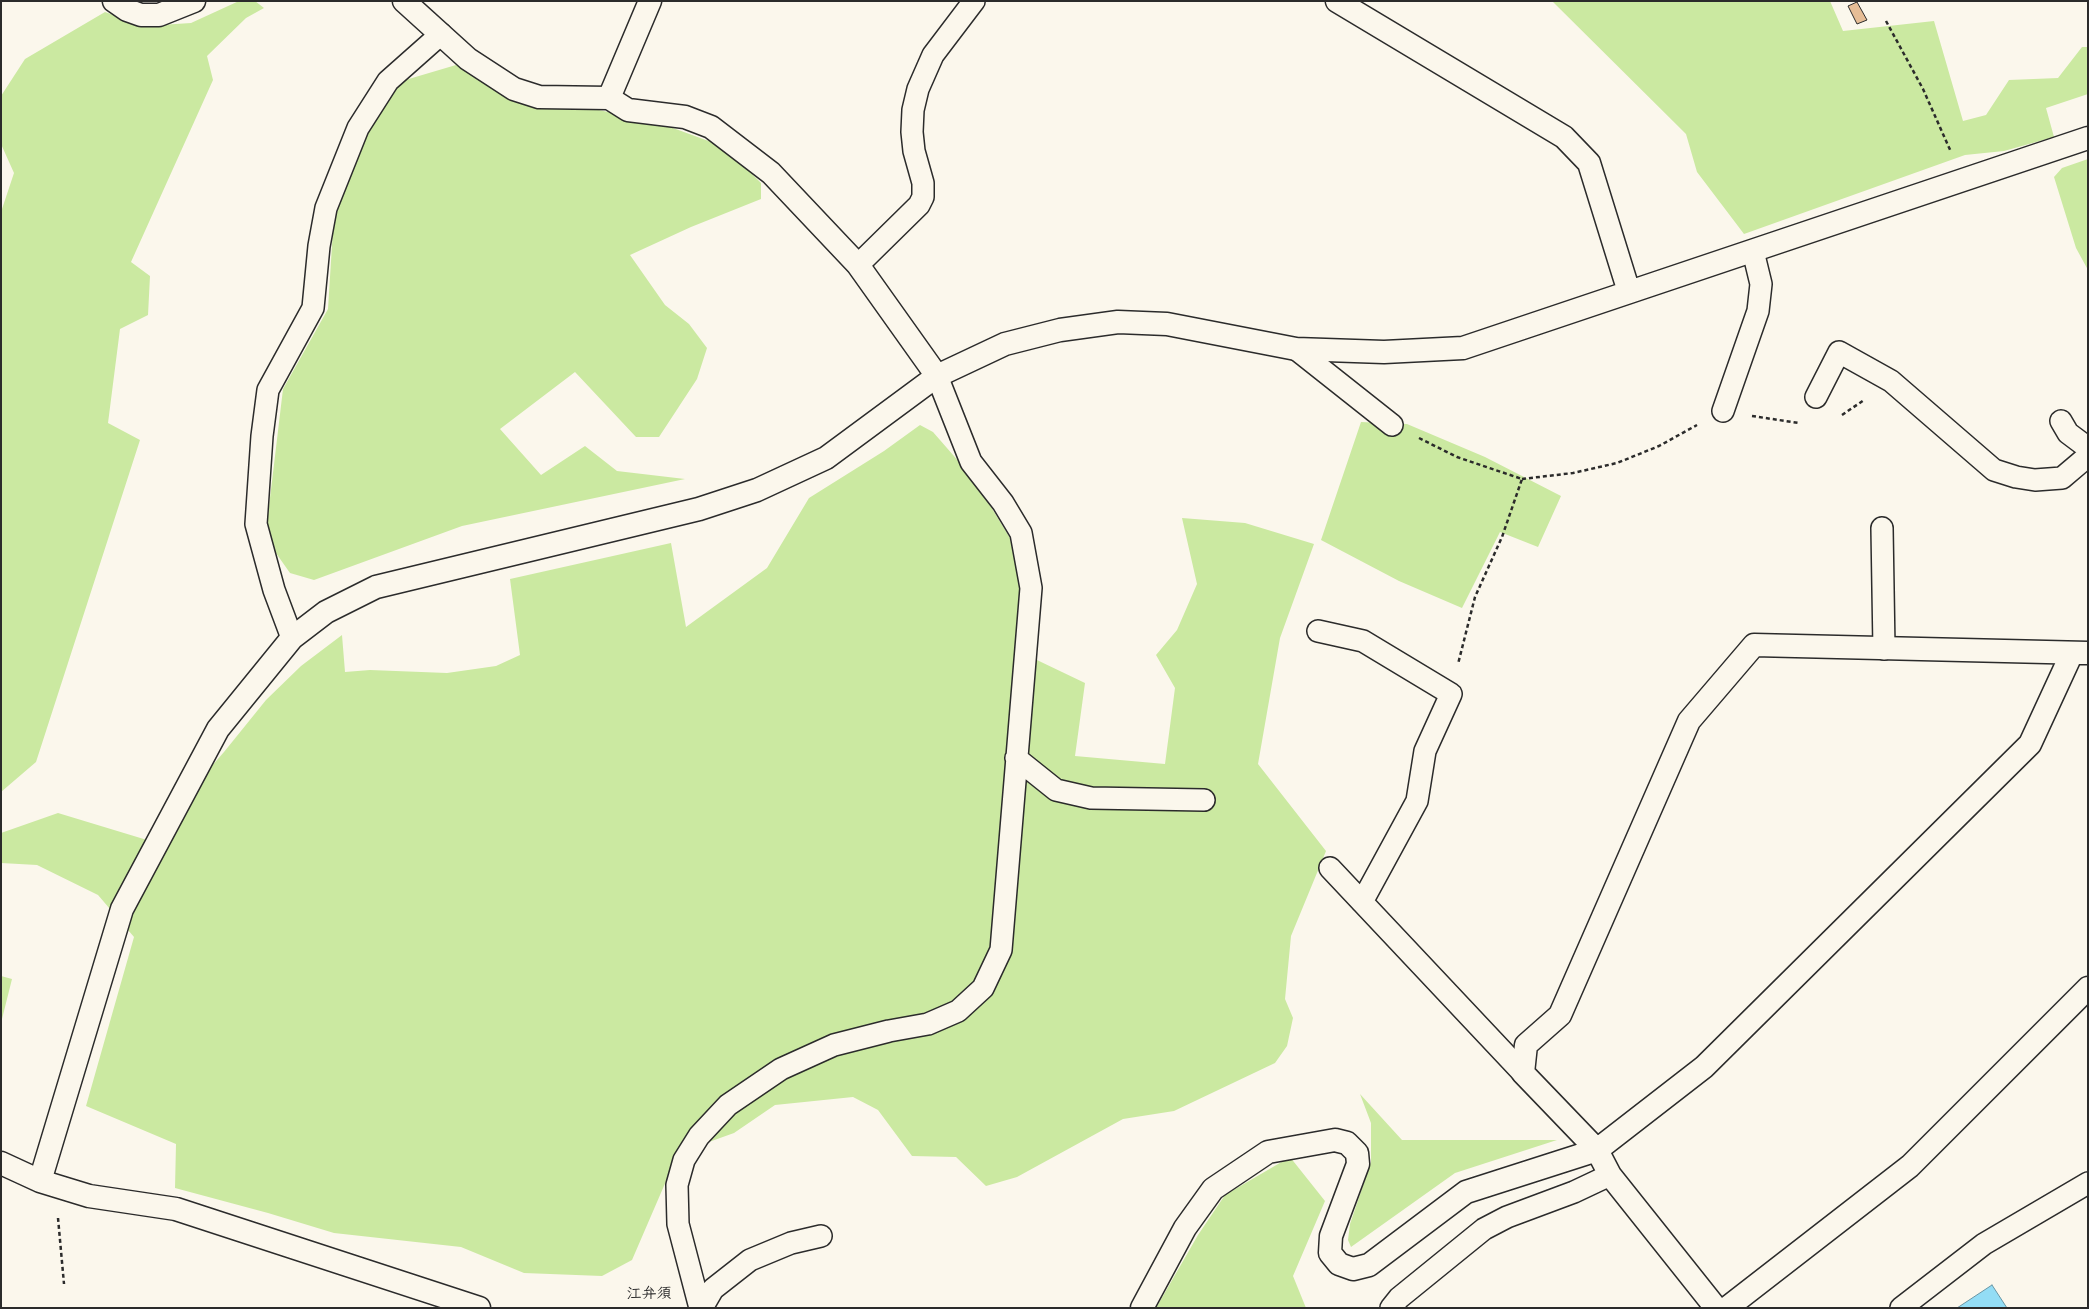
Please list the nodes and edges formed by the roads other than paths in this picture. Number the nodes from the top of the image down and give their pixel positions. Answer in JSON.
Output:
{"nodes":[{"id":1,"x":114,"y":1,"type":"edge"},
{"id":2,"x":194,"y":1,"type":"edge"},
{"id":3,"x":404,"y":1,"type":"edge"},
{"id":4,"x":650,"y":1,"type":"edge"},
{"id":5,"x":974,"y":1,"type":"edge"},
{"id":6,"x":1337,"y":1,"type":"edge"},
{"id":7,"x":441,"y":34,"type":"junction"},
{"id":8,"x":609,"y":98,"type":"junction"},
{"id":9,"x":2088,"y":138,"type":"edge"},
{"id":10,"x":1753,"y":251,"type":"junction"},
{"id":11,"x":858,"y":265,"type":"junction"},
{"id":12,"x":1628,"y":292,"type":"junction"},
{"id":13,"x":1296,"y":349,"type":"junction"},
{"id":14,"x":937,"y":376,"type":"junction"},
{"id":15,"x":1816,"y":397,"type":"dead end"},
{"id":16,"x":1723,"y":411,"type":"dead end"},
{"id":17,"x":2061,"y":421,"type":"dead end"},
{"id":18,"x":1392,"y":425,"type":"road end"},
{"id":19,"x":2088,"y":448,"type":"edge"},
{"id":20,"x":2088,"y":456,"type":"edge"},
{"id":21,"x":1882,"y":528,"type":"dead end"},
{"id":22,"x":1318,"y":631,"type":"dead end"},
{"id":23,"x":292,"y":638,"type":"junction"},
{"id":24,"x":1884,"y":648,"type":"junction"},
{"id":25,"x":2080,"y":653,"type":"edge"},
{"id":26,"x":1016,"y":758,"type":"junction"},
{"id":27,"x":1204,"y":800,"type":"dead end"},
{"id":28,"x":1330,"y":868,"type":"dead end"},
{"id":29,"x":1362,"y":902,"type":"junction"},
{"id":30,"x":2088,"y":988,"type":"edge"},
{"id":31,"x":1523,"y":1073,"type":"junction"},
{"id":32,"x":1597,"y":1150,"type":"junction"},
{"id":33,"x":1,"y":1163,"type":"edge"},
{"id":34,"x":1610,"y":1175,"type":"junction"},
{"id":35,"x":48,"y":1183,"type":"junction"},
{"id":36,"x":2088,"y":1183,"type":"edge"},
{"id":37,"x":821,"y":1236,"type":"dead end"},
{"id":38,"x":479,"y":1308,"type":"edge"},
{"id":39,"x":701,"y":1308,"type":"edge"},
{"id":40,"x":1142,"y":1308,"type":"edge"},
{"id":41,"x":1390,"y":1308,"type":"edge"},
{"id":42,"x":1716,"y":1308,"type":"edge"},
{"id":43,"x":1727,"y":1308,"type":"edge"},
{"id":44,"x":1901,"y":1308,"type":"edge"}],
"edges":[{"from":1,"to":2,"type":"street"},
{"from":3,"to":7,"type":"street"},
{"from":4,"to":8,"type":"street"},
{"from":5,"to":11,"type":"lane"},
{"from":6,"to":12,"type":"street"},
{"from":7,"to":8,"type":"street"},
{"from":7,"to":23,"type":"lane"},
{"from":8,"to":11,"type":"street"},
{"from":9,"to":10,"type":"street"},
{"from":10,"to":12,"type":"street"},
{"from":10,"to":16,"type":"lane"},
{"from":11,"to":14,"type":"street"},
{"from":12,"to":13,"type":"street"},
{"from":13,"to":14,"type":"street"},
{"from":13,"to":18,"type":"lane"},
{"from":14,"to":23,"type":"street"},
{"from":14,"to":26,"type":"lane"},
{"from":15,"to":20,"type":"lane"},
{"from":17,"to":19,"type":"lane"},
{"from":21,"to":24,"type":"lane"},
{"from":22,"to":29,"type":"lane"},
{"from":23,"to":35,"type":"street"},
{"from":24,"to":25,"type":"street"},
{"from":24,"to":31,"type":"street"},
{"from":25,"to":32,"type":"street"},
{"from":26,"to":27,"type":"lane"},
{"from":26,"to":39,"type":"lane"},
{"from":28,"to":29,"type":"lane"},
{"from":29,"to":31,"type":"lane"},
{"from":30,"to":43,"type":"street"},
{"from":31,"to":32,"type":"street"},
{"from":32,"to":34,"type":"street"},
{"from":32,"to":40,"type":"street"},
{"from":33,"to":35,"type":"street"},
{"from":34,"to":41,"type":"lane"},
{"from":34,"to":42,"type":"street"},
{"from":35,"to":38,"type":"street"},
{"from":36,"to":44,"type":"lane"},
{"from":37,"to":39,"type":"lane"}]}
